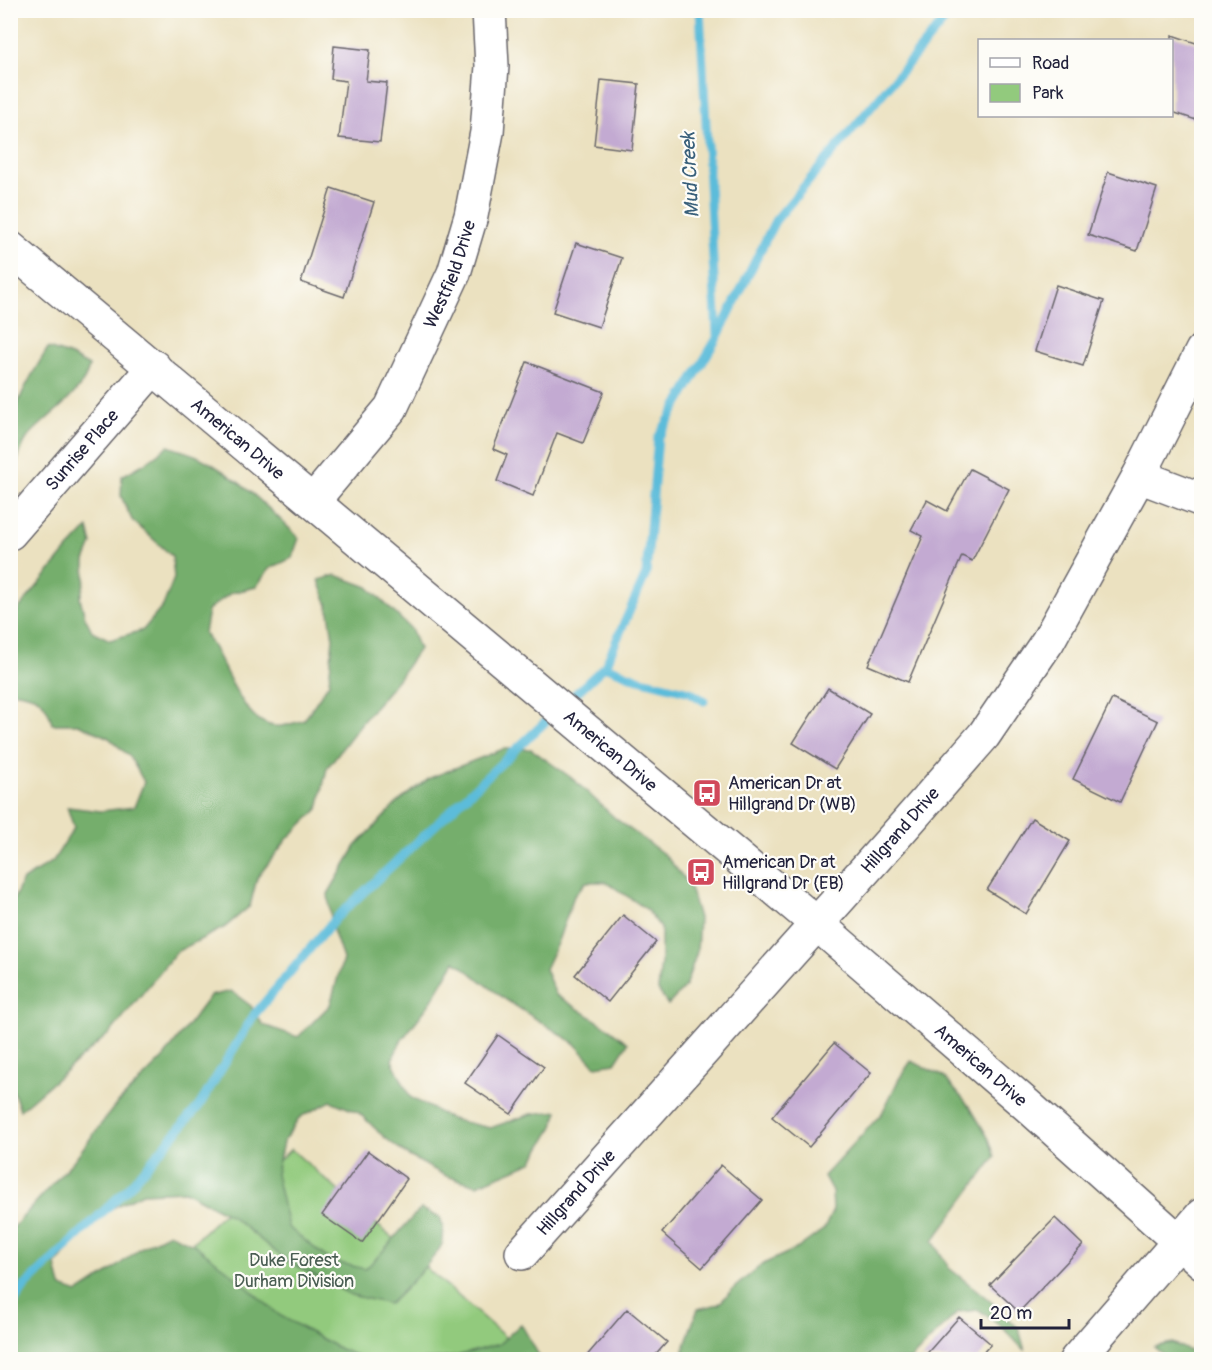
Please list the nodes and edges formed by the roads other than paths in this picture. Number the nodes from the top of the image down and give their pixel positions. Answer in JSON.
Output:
{"nodes":[{"id":1,"x":489,"y":10,"type":"edge"},
{"id":2,"x":10,"y":248,"type":"edge"},
{"id":3,"x":1202,"y":351,"type":"edge"},
{"id":4,"x":154,"y":367,"type":"junction"},
{"id":5,"x":1139,"y":476,"type":"junction"},
{"id":6,"x":1202,"y":500,"type":"edge"},
{"id":7,"x":313,"y":501,"type":"junction"},
{"id":8,"x":10,"y":533,"type":"edge"},
{"id":9,"x":816,"y":923,"type":"junction"},
{"id":10,"x":1202,"y":1215,"type":"edge"},
{"id":11,"x":1190,"y":1251,"type":"edge"},
{"id":12,"x":522,"y":1253,"type":"dead end"},
{"id":13,"x":1076,"y":1359,"type":"edge"}],
"edges":[{"from":1,"to":7,"type":"street","name":"Westfield Drive"},
{"from":2,"to":4,"type":"street","name":"American Drive"},
{"from":3,"to":5,"type":"street","name":"Hillgrand Drive"},
{"from":4,"to":7,"type":"street","name":"American Drive"},
{"from":4,"to":8,"type":"street","name":"Sunrise Place"},
{"from":5,"to":6,"type":"street"},
{"from":5,"to":9,"type":"street","name":"Hillgrand Drive"},
{"from":7,"to":9,"type":"street","name":"American Drive"},
{"from":9,"to":11,"type":"street","name":"American Drive"},
{"from":9,"to":12,"type":"street","name":"Hillgrand Drive"},
{"from":10,"to":11,"type":"street"},
{"from":11,"to":13,"type":"street"}]}
